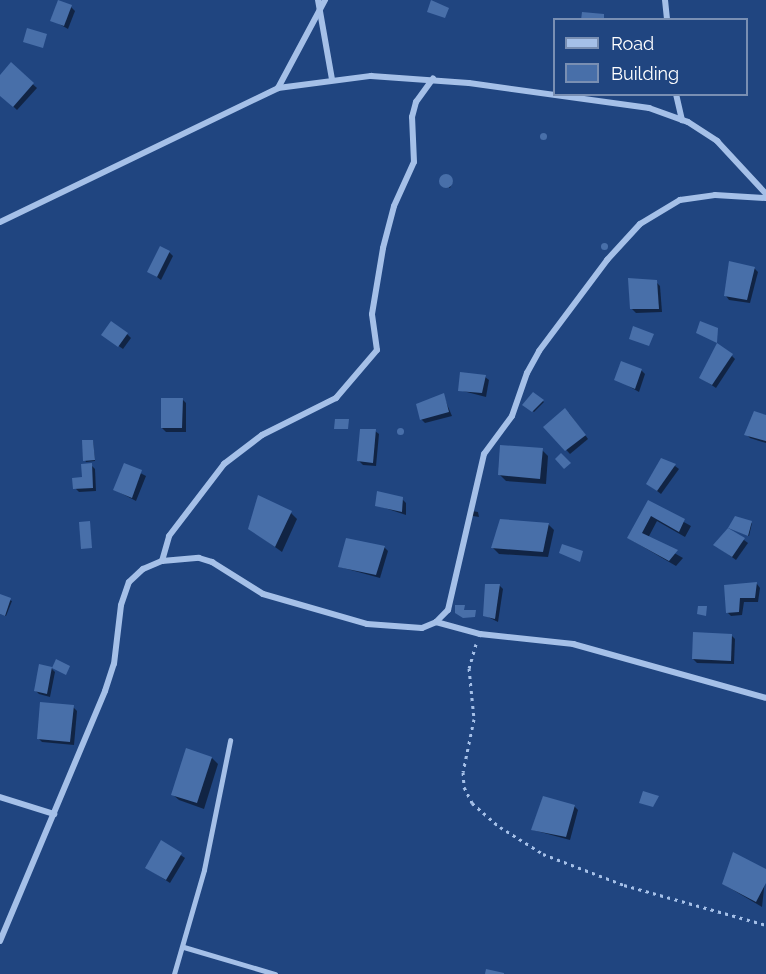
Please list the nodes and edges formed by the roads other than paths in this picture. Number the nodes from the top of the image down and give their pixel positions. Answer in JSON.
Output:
{"nodes":[{"id":1,"x":318,"y":0,"type":"edge"},
{"id":2,"x":326,"y":0,"type":"edge"},
{"id":3,"x":665,"y":0,"type":"edge"},
{"id":4,"x":319,"y":9,"type":"junction"},
{"id":5,"x":667,"y":18,"type":"edge"},
{"id":6,"x":332,"y":79,"type":"junction"},
{"id":7,"x":433,"y":79,"type":"junction"},
{"id":8,"x":278,"y":88,"type":"junction"},
{"id":9,"x":553,"y":95,"type":"edge"},
{"id":10,"x":560,"y":96,"type":"edge"},
{"id":11,"x":676,"y":96,"type":"edge"},
{"id":12,"x":682,"y":120,"type":"junction"},
{"id":13,"x":766,"y":196,"type":"edge"},
{"id":14,"x":0,"y":222,"type":"edge"},
{"id":15,"x":162,"y":561,"type":"junction"},
{"id":16,"x":436,"y":622,"type":"junction"},
{"id":17,"x":766,"y":698,"type":"edge"},
{"id":18,"x":230,"y":741,"type":"dead end"},
{"id":19,"x":0,"y":797,"type":"edge"},
{"id":20,"x":54,"y":814,"type":"junction"},
{"id":21,"x":0,"y":941,"type":"edge"},
{"id":22,"x":184,"y":947,"type":"junction"},
{"id":23,"x":174,"y":974,"type":"edge"},
{"id":24,"x":275,"y":974,"type":"edge"}],
"edges":[{"from":1,"to":4,"type":"street"},
{"from":2,"to":4,"type":"street"},
{"from":3,"to":5,"type":"street"},
{"from":4,"to":6,"type":"street"},
{"from":4,"to":8,"type":"street"},
{"from":6,"to":7,"type":"street"},
{"from":6,"to":8,"type":"street"},
{"from":7,"to":9,"type":"street"},
{"from":7,"to":15,"type":"street"},
{"from":8,"to":14,"type":"street"},
{"from":10,"to":12,"type":"street"},
{"from":11,"to":12,"type":"street"},
{"from":12,"to":13,"type":"street"},
{"from":13,"to":16,"type":"street"},
{"from":15,"to":16,"type":"street"},
{"from":15,"to":20,"type":"street"},
{"from":16,"to":17,"type":"street"},
{"from":18,"to":22,"type":"lane"},
{"from":19,"to":20,"type":"street"},
{"from":20,"to":21,"type":"street"},
{"from":22,"to":23,"type":"lane"},
{"from":22,"to":24,"type":"lane"}]}
